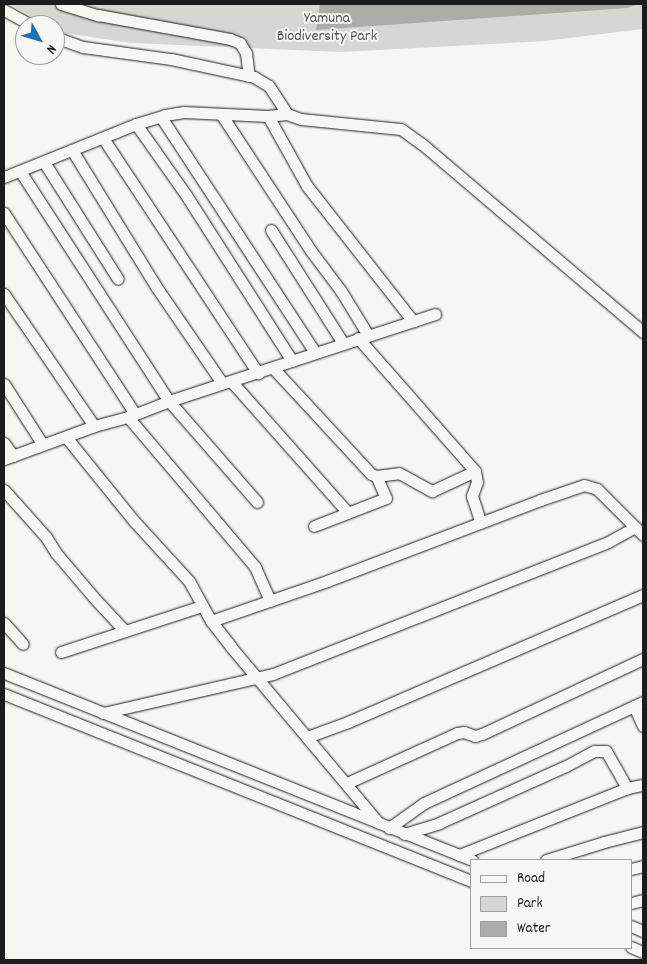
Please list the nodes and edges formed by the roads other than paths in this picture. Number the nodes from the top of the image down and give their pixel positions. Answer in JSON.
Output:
{"nodes":[{"id":1,"x":61,"y":4,"type":"edge"},
{"id":2,"x":4,"y":10,"type":"edge"},
{"id":3,"x":15,"y":16,"type":"edge"},
{"id":4,"x":65,"y":41,"type":"edge"},
{"id":5,"x":249,"y":76,"type":"junction"},
{"id":6,"x":221,"y":114,"type":"junction"},
{"id":7,"x":288,"y":114,"type":"junction"},
{"id":8,"x":268,"y":116,"type":"junction"},
{"id":9,"x":161,"y":117,"type":"junction"},
{"id":10,"x":136,"y":124,"type":"junction"},
{"id":11,"x":103,"y":138,"type":"junction"},
{"id":12,"x":72,"y":150,"type":"junction"},
{"id":13,"x":44,"y":162,"type":"junction"},
{"id":14,"x":20,"y":171,"type":"junction"},
{"id":15,"x":4,"y":177,"type":"edge"},
{"id":16,"x":4,"y":213,"type":"edge"},
{"id":17,"x":271,"y":230,"type":"dead end"},
{"id":18,"x":118,"y":279,"type":"dead end"},
{"id":19,"x":4,"y":294,"type":"edge"},
{"id":20,"x":435,"y":314,"type":"dead end"},
{"id":21,"x":413,"y":321,"type":"junction"},
{"id":22,"x":643,"y":332,"type":"edge"},
{"id":23,"x":363,"y":337,"type":"junction"},
{"id":24,"x":343,"y":343,"type":"junction"},
{"id":25,"x":315,"y":352,"type":"junction"},
{"id":26,"x":292,"y":361,"type":"junction"},
{"id":27,"x":273,"y":368,"type":"junction"},
{"id":28,"x":258,"y":373,"type":"junction"},
{"id":29,"x":226,"y":382,"type":"junction"},
{"id":30,"x":4,"y":384,"type":"edge"},
{"id":31,"x":169,"y":400,"type":"junction"},
{"id":32,"x":131,"y":415,"type":"junction"},
{"id":33,"x":94,"y":426,"type":"junction"},
{"id":34,"x":66,"y":437,"type":"junction"},
{"id":35,"x":4,"y":443,"type":"edge"},
{"id":36,"x":43,"y":445,"type":"junction"},
{"id":37,"x":8,"y":458,"type":"edge"},
{"id":38,"x":475,"y":471,"type":"junction"},
{"id":39,"x":376,"y":476,"type":"junction"},
{"id":40,"x":4,"y":490,"type":"edge"},
{"id":41,"x":257,"y":502,"type":"dead end"},
{"id":42,"x":348,"y":513,"type":"junction"},
{"id":43,"x":481,"y":523,"type":"junction"},
{"id":44,"x":314,"y":526,"type":"dead end"},
{"id":45,"x":639,"y":531,"type":"edge"},
{"id":46,"x":643,"y":595,"type":"edge"},
{"id":47,"x":270,"y":601,"type":"junction"},
{"id":48,"x":202,"y":606,"type":"junction"},
{"id":49,"x":211,"y":621,"type":"junction"},
{"id":50,"x":4,"y":623,"type":"edge"},
{"id":51,"x":125,"y":631,"type":"junction"},
{"id":52,"x":23,"y":644,"type":"dead end"},
{"id":53,"x":61,"y":652,"type":"dead end"},
{"id":54,"x":643,"y":659,"type":"edge"},
{"id":55,"x":4,"y":673,"type":"edge"},
{"id":56,"x":258,"y":677,"type":"junction"},
{"id":57,"x":4,"y":694,"type":"edge"},
{"id":58,"x":638,"y":704,"type":"edge"},
{"id":59,"x":103,"y":714,"type":"junction"},
{"id":60,"x":643,"y":726,"type":"edge"},
{"id":61,"x":307,"y":737,"type":"junction"},
{"id":62,"x":347,"y":783,"type":"junction"},
{"id":63,"x":643,"y":785,"type":"edge"},
{"id":64,"x":627,"y":788,"type":"junction"},
{"id":65,"x":384,"y":826,"type":"junction"},
{"id":66,"x":643,"y":832,"type":"edge"},
{"id":67,"x":404,"y":834,"type":"junction"},
{"id":68,"x":459,"y":855,"type":"junction"},
{"id":69,"x":470,"y":859,"type":"edge"},
{"id":70,"x":549,"y":859,"type":"edge"},
{"id":71,"x":470,"y":881,"type":"edge"}],
"edges":[{"from":1,"to":5,"type":"street"},
{"from":2,"to":3,"type":"street"},
{"from":4,"to":5,"type":"street"},
{"from":5,"to":7,"type":"street"},
{"from":6,"to":8,"type":"street"},
{"from":6,"to":9,"type":"street"},
{"from":6,"to":23,"type":"street"},
{"from":7,"to":8,"type":"street"},
{"from":7,"to":22,"type":"street"},
{"from":8,"to":21,"type":"street"},
{"from":9,"to":10,"type":"street"},
{"from":9,"to":25,"type":"street"},
{"from":10,"to":11,"type":"street"},
{"from":10,"to":26,"type":"street"},
{"from":11,"to":12,"type":"street"},
{"from":11,"to":28,"type":"street"},
{"from":12,"to":13,"type":"street"},
{"from":12,"to":29,"type":"street"},
{"from":13,"to":14,"type":"street"},
{"from":13,"to":18,"type":"street"},
{"from":14,"to":15,"type":"street"},
{"from":14,"to":31,"type":"street"},
{"from":16,"to":32,"type":"street"},
{"from":17,"to":24,"type":"street"},
{"from":19,"to":33,"type":"street"},
{"from":20,"to":21,"type":"street"},
{"from":21,"to":23,"type":"street"},
{"from":23,"to":24,"type":"street"},
{"from":23,"to":38,"type":"street"},
{"from":24,"to":25,"type":"street"},
{"from":25,"to":26,"type":"street"},
{"from":26,"to":27,"type":"street"},
{"from":27,"to":28,"type":"street"},
{"from":27,"to":39,"type":"street"},
{"from":28,"to":29,"type":"street"},
{"from":29,"to":31,"type":"street"},
{"from":29,"to":42,"type":"street"},
{"from":30,"to":36,"type":"street"},
{"from":31,"to":32,"type":"street"},
{"from":31,"to":41,"type":"street"},
{"from":32,"to":33,"type":"street"},
{"from":32,"to":47,"type":"street"},
{"from":33,"to":34,"type":"street"},
{"from":34,"to":36,"type":"street"},
{"from":34,"to":48,"type":"street"},
{"from":35,"to":37,"type":"street"},
{"from":36,"to":37,"type":"street"},
{"from":38,"to":39,"type":"street"},
{"from":38,"to":43,"type":"street"},
{"from":39,"to":42,"type":"street"},
{"from":40,"to":51,"type":"street"},
{"from":42,"to":44,"type":"street"},
{"from":43,"to":45,"type":"street"},
{"from":43,"to":47,"type":"street"},
{"from":45,"to":56,"type":"street"},
{"from":46,"to":61,"type":"street"},
{"from":47,"to":49,"type":"street"},
{"from":48,"to":49,"type":"street"},
{"from":48,"to":51,"type":"street"},
{"from":49,"to":56,"type":"street"},
{"from":50,"to":52,"type":"street"},
{"from":51,"to":53,"type":"street"},
{"from":54,"to":62,"type":"street"},
{"from":55,"to":59,"type":"street"},
{"from":56,"to":59,"type":"street"},
{"from":56,"to":61,"type":"street"},
{"from":57,"to":71,"type":"street"},
{"from":58,"to":60,"type":"street"},
{"from":58,"to":65,"type":"street"},
{"from":59,"to":65,"type":"street"},
{"from":61,"to":62,"type":"street"},
{"from":62,"to":65,"type":"street"},
{"from":63,"to":64,"type":"street"},
{"from":64,"to":67,"type":"street"},
{"from":64,"to":68,"type":"street"},
{"from":65,"to":67,"type":"street"},
{"from":66,"to":70,"type":"street"},
{"from":67,"to":68,"type":"street"},
{"from":68,"to":69,"type":"street"}]}
